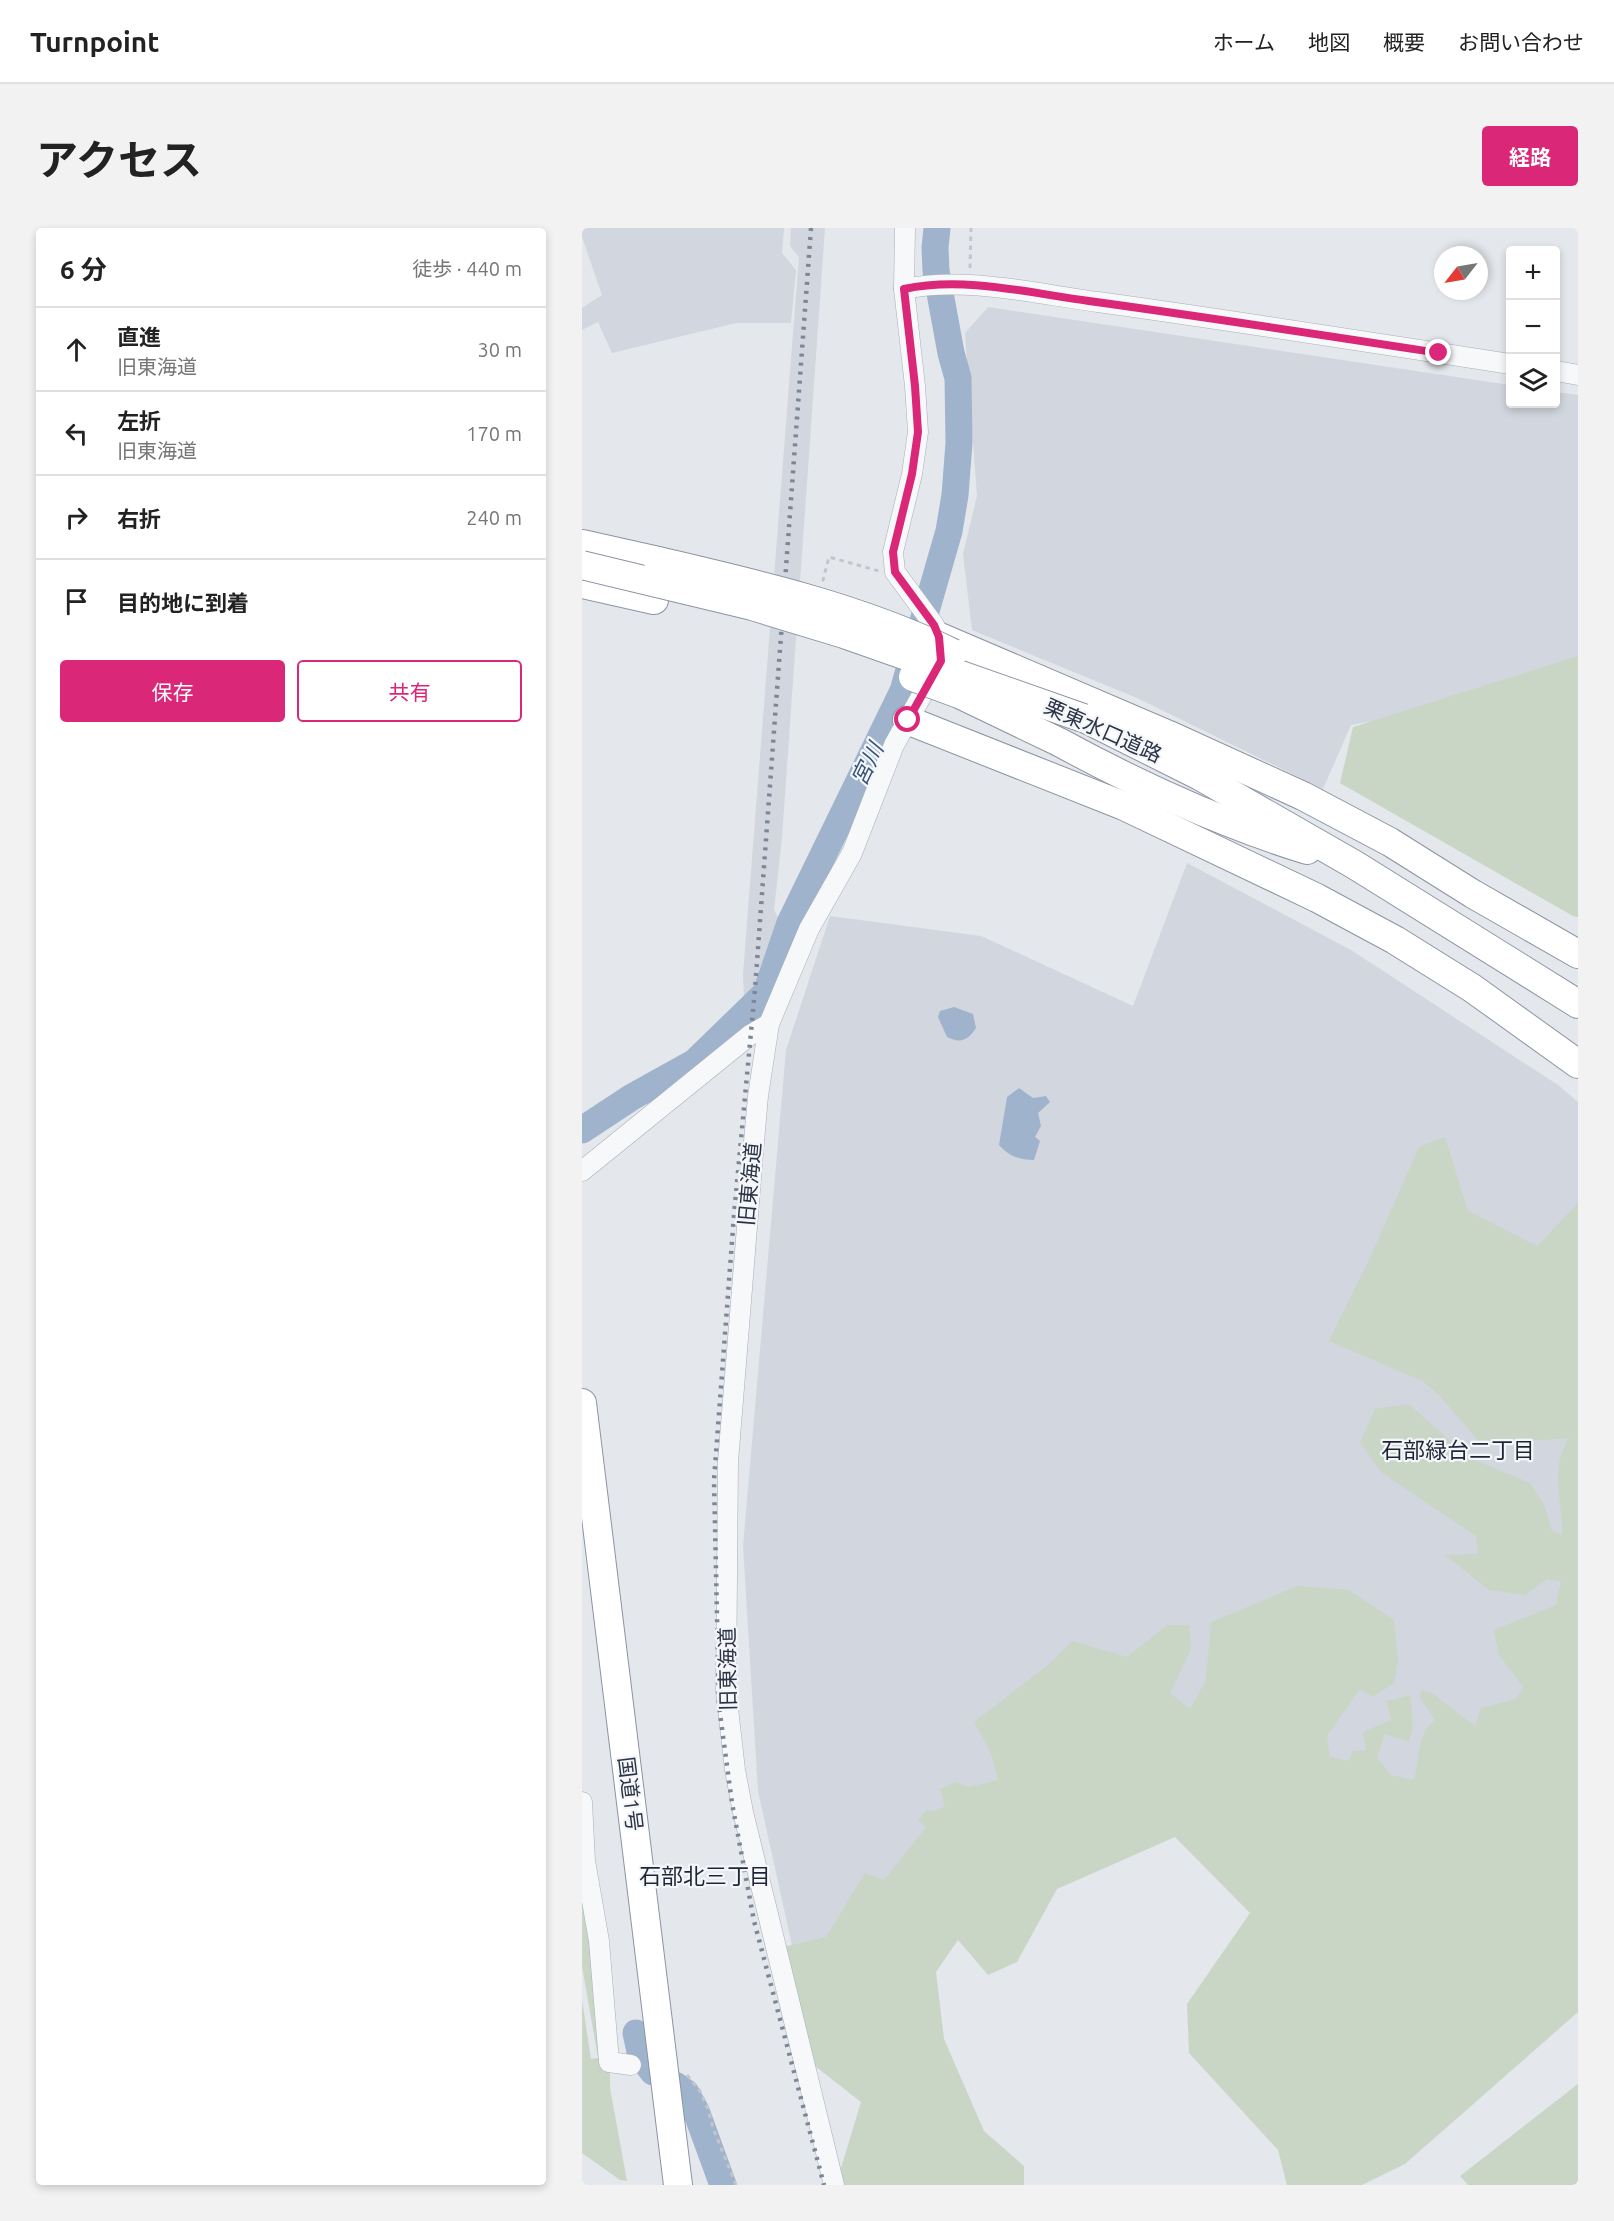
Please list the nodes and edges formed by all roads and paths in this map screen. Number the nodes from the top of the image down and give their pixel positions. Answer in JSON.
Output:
{"nodes":[{"id":1,"x":905,"y":228,"type":"edge"},
{"id":2,"x":971,"y":228,"type":"edge"},
{"id":3,"x":966,"y":284,"type":"junction"},
{"id":4,"x":911,"y":287,"type":"junction"},
{"id":5,"x":1506,"y":363,"type":"edge"},
{"id":6,"x":1560,"y":372,"type":"edge"},
{"id":7,"x":1578,"y":375,"type":"edge"},
{"id":8,"x":582,"y":544,"type":"edge"},
{"id":9,"x":582,"y":565,"type":"edge"},
{"id":10,"x":888,"y":573,"type":"dead end"},
{"id":11,"x":831,"y":583,"type":"dead end"},
{"id":12,"x":582,"y":584,"type":"edge"},
{"id":13,"x":936,"y":629,"type":"junction"},
{"id":14,"x":1083,"y":718,"type":"junction"},
{"id":15,"x":908,"y":720,"type":"junction"},
{"id":16,"x":1354,"y":864,"type":"junction"},
{"id":17,"x":1578,"y":954,"type":"edge"},
{"id":18,"x":1578,"y":1004,"type":"edge"},
{"id":19,"x":769,"y":1024,"type":"junction"},
{"id":20,"x":1578,"y":1064,"type":"edge"},
{"id":21,"x":582,"y":1171,"type":"edge"},
{"id":22,"x":582,"y":1403,"type":"edge"},
{"id":23,"x":582,"y":1802,"type":"edge"},
{"id":24,"x":584,"y":1861,"type":"edge"},
{"id":25,"x":631,"y":2065,"type":"dead end"},
{"id":26,"x":664,"y":2066,"type":"junction"},
{"id":27,"x":678,"y":2185,"type":"edge"},
{"id":28,"x":736,"y":2185,"type":"edge"},
{"id":29,"x":834,"y":2185,"type":"edge"}],
"edges":[{"from":1,"to":4,"type":"street"},
{"from":2,"to":3,"type":"path"},
{"from":3,"to":4,"type":"street"},
{"from":3,"to":5,"type":"street"},
{"from":4,"to":13,"type":"street"},
{"from":6,"to":7,"type":"street"},
{"from":8,"to":14,"type":"highway","bridge":true},
{"from":9,"to":14,"type":"highway","name":"栗東水口道路","bridge":true},
{"from":10,"to":11,"type":"path"},
{"from":12,"to":16,"type":"highway","bridge":true},
{"from":13,"to":15,"type":"street","name":"旧東海道"},
{"from":13,"to":17,"type":"highway"},
{"from":14,"to":16,"type":"highway","name":"栗東水口道路"},
{"from":15,"to":19,"type":"street","name":"旧東海道"},
{"from":15,"to":20,"type":"highway"},
{"from":16,"to":18,"type":"highway","name":"栗東水口道路"},
{"from":19,"to":21,"type":"street"},
{"from":19,"to":29,"type":"street","name":"旧東海道"},
{"from":22,"to":26,"type":"highway","name":"国道1号"},
{"from":23,"to":24,"type":"street"},
{"from":24,"to":25,"type":"street"},
{"from":26,"to":27,"type":"highway","name":"国道1号"},
{"from":26,"to":28,"type":"path"}]}
